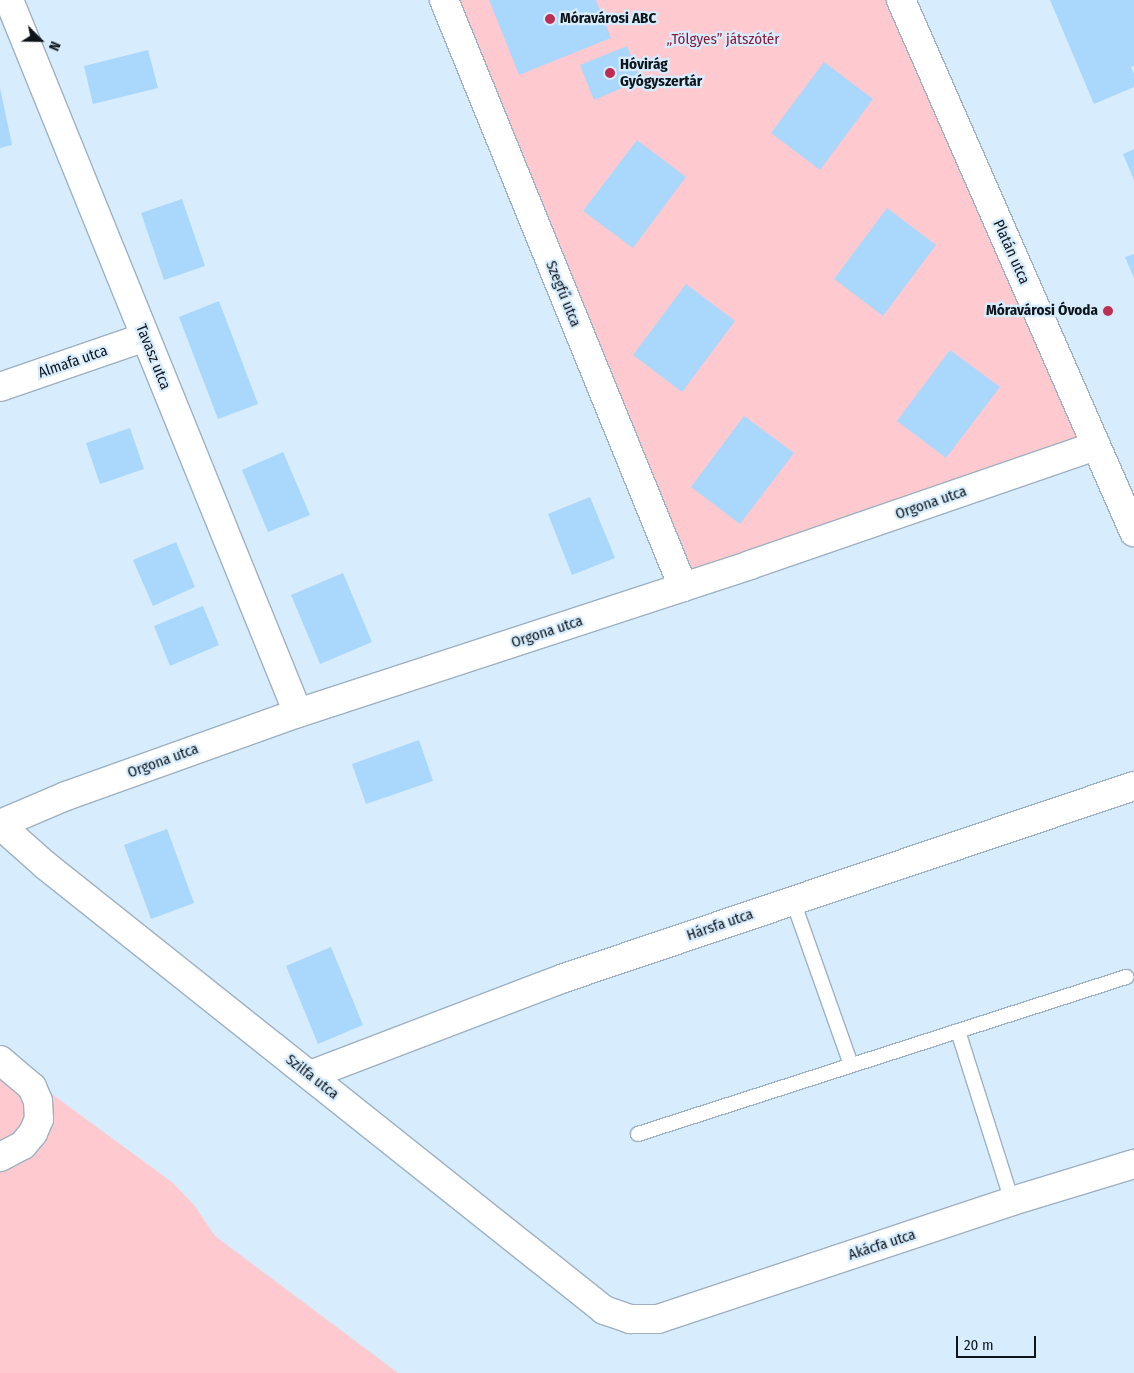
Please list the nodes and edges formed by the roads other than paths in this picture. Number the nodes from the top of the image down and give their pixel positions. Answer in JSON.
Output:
{"nodes":[{"id":1,"x":444,"y":0,"type":"edge"},
{"id":2,"x":901,"y":0,"type":"edge"},
{"id":3,"x":13,"y":3,"type":"edge"},
{"id":4,"x":145,"y":338,"type":"junction"},
{"id":5,"x":0,"y":387,"type":"edge"},
{"id":6,"x":1096,"y":446,"type":"junction"},
{"id":7,"x":1134,"y":532,"type":"edge"},
{"id":8,"x":683,"y":587,"type":"junction"},
{"id":9,"x":298,"y":713,"type":"junction"},
{"id":10,"x":1134,"y":786,"type":"edge"},
{"id":11,"x":0,"y":825,"type":"edge"},
{"id":12,"x":793,"y":901,"type":"junction"},
{"id":13,"x":1126,"y":977,"type":"dead end"},
{"id":14,"x":958,"y":1031,"type":"junction"},
{"id":15,"x":0,"y":1060,"type":"edge"},
{"id":16,"x":851,"y":1065,"type":"junction"},
{"id":17,"x":310,"y":1075,"type":"junction"},
{"id":18,"x":638,"y":1134,"type":"dead end"},
{"id":19,"x":0,"y":1157,"type":"edge"},
{"id":20,"x":1134,"y":1164,"type":"edge"},
{"id":21,"x":1012,"y":1202,"type":"junction"},
{"id":22,"x":630,"y":1319,"type":"joint"}],
"edges":[{"from":1,"to":8,"type":"street","name":"Szegfű utca"},
{"from":2,"to":6,"type":"street","name":"Platán utca"},
{"from":3,"to":4,"type":"street","name":"Tavasz utca"},
{"from":4,"to":5,"type":"street","name":"Almafa utca"},
{"from":4,"to":9,"type":"street","name":"Tavasz utca"},
{"from":6,"to":7,"type":"street","name":"Platán utca"},
{"from":6,"to":8,"type":"street","name":"Orgona utca"},
{"from":8,"to":9,"type":"street","name":"Orgona utca"},
{"from":9,"to":11,"type":"street","name":"Orgona utca"},
{"from":10,"to":12,"type":"street","name":"Hársfa utca"},
{"from":11,"to":17,"type":"street","name":"Szilfa utca"},
{"from":12,"to":16,"type":"lane"},
{"from":12,"to":17,"type":"street","name":"Hársfa utca"},
{"from":13,"to":14,"type":"lane"},
{"from":14,"to":16,"type":"lane"},
{"from":14,"to":21,"type":"lane"},
{"from":15,"to":19,"type":"street"},
{"from":16,"to":18,"type":"lane"},
{"from":17,"to":22,"type":"street","name":"Szilfa utca"},
{"from":20,"to":21,"type":"street","name":"Akácfa utca"},
{"from":21,"to":22,"type":"street","name":"Akácfa utca"}]}
